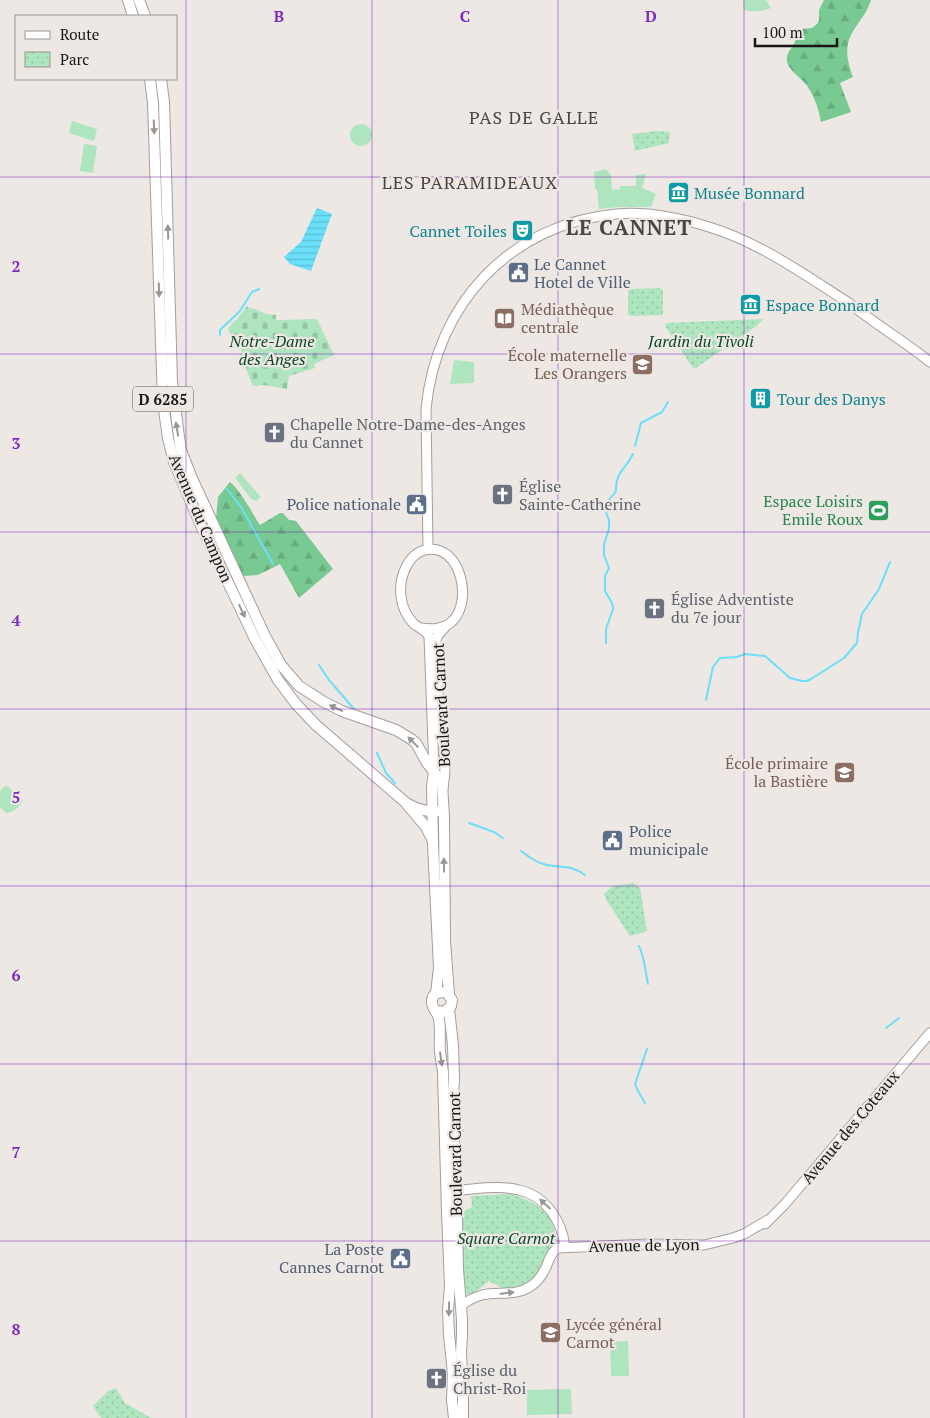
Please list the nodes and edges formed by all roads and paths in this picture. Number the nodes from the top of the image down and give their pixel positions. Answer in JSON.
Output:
{"nodes":[{"id":1,"x":128,"y":0,"type":"edge"},
{"id":2,"x":139,"y":0,"type":"edge"},
{"id":3,"x":133,"y":15,"type":"edge"},
{"id":4,"x":144,"y":15,"type":"edge"},
{"id":5,"x":150,"y":80,"type":"edge"},
{"id":6,"x":162,"y":80,"type":"edge"},
{"id":7,"x":930,"y":362,"type":"edge"},
{"id":8,"x":428,"y":549,"type":"junction"},
{"id":9,"x":447,"y":625,"type":"junction"},
{"id":10,"x":420,"y":628,"type":"junction"},
{"id":11,"x":434,"y":772,"type":"junction"},
{"id":12,"x":443,"y":789,"type":"junction"},
{"id":13,"x":405,"y":802,"type":"junction"},
{"id":14,"x":438,"y":811,"type":"junction"},
{"id":15,"x":433,"y":841,"type":"junction"},
{"id":16,"x":436,"y":993,"type":"junction"},
{"id":17,"x":449,"y":994,"type":"junction"},
{"id":18,"x":449,"y":1009,"type":"junction"},
{"id":19,"x":436,"y":1011,"type":"junction"},
{"id":20,"x":930,"y":1032,"type":"edge"},
{"id":21,"x":456,"y":1185,"type":"junction"},
{"id":22,"x":704,"y":1245,"type":"joint"},
{"id":23,"x":565,"y":1247,"type":"junction"},
{"id":24,"x":461,"y":1306,"type":"junction"},
{"id":25,"x":454,"y":1418,"type":"edge"},
{"id":26,"x":462,"y":1418,"type":"edge"}],
"edges":[{"from":1,"to":3,"type":"main road"},
{"from":2,"to":4,"type":"main road"},
{"from":5,"to":13,"type":"main road","name":"Avenue du Campon","number":"D 6285","one_way":true},
{"from":11,"to":6,"type":"main road","name":"Avenue du Campon","number":"D 6285","one_way":true},
{"from":7,"to":8,"type":"main road"},
{"from":8,"to":9,"type":"main road"},
{"from":8,"to":10,"type":"main road"},
{"from":9,"to":10,"type":"main road"},
{"from":9,"to":12,"type":"main road","name":"Boulevard Carnot"},
{"from":10,"to":11,"type":"main road","name":"Boulevard Carnot"},
{"from":11,"to":12,"type":"main road","name":"Boulevard Carnot"},
{"from":11,"to":14,"type":"main road","name":"Boulevard Carnot"},
{"from":12,"to":14,"type":"main road","name":"Boulevard Carnot"},
{"from":13,"to":14,"type":"main road","name":"Avenue du Campon"},
{"from":13,"to":15,"type":"main road","name":"Avenue du Campon","number":"D 6285"},
{"from":14,"to":15,"type":"main road","name":"Boulevard Carnot"},
{"from":17,"to":14,"type":"main road","name":"Boulevard Carnot","one_way":true},
{"from":15,"to":16,"type":"main road","name":"Boulevard Carnot"},
{"from":16,"to":17,"type":"main road"},
{"from":16,"to":19,"type":"main road"},
{"from":17,"to":18,"type":"main road"},
{"from":18,"to":19,"type":"main road"},
{"from":18,"to":21,"type":"main road","name":"Boulevard Carnot"},
{"from":19,"to":25,"type":"main road","name":"Boulevard Carnot","one_way":true},
{"from":20,"to":22,"type":"main road","name":"Avenue des Coteaux"},
{"from":23,"to":21,"type":"main road","one_way":true},
{"from":21,"to":24,"type":"main road","name":"Boulevard Carnot"},
{"from":22,"to":23,"type":"main road","name":"Avenue de Lyon"},
{"from":24,"to":23,"type":"main road","one_way":true},
{"from":24,"to":26,"type":"main road","name":"Boulevard Carnot"}]}
